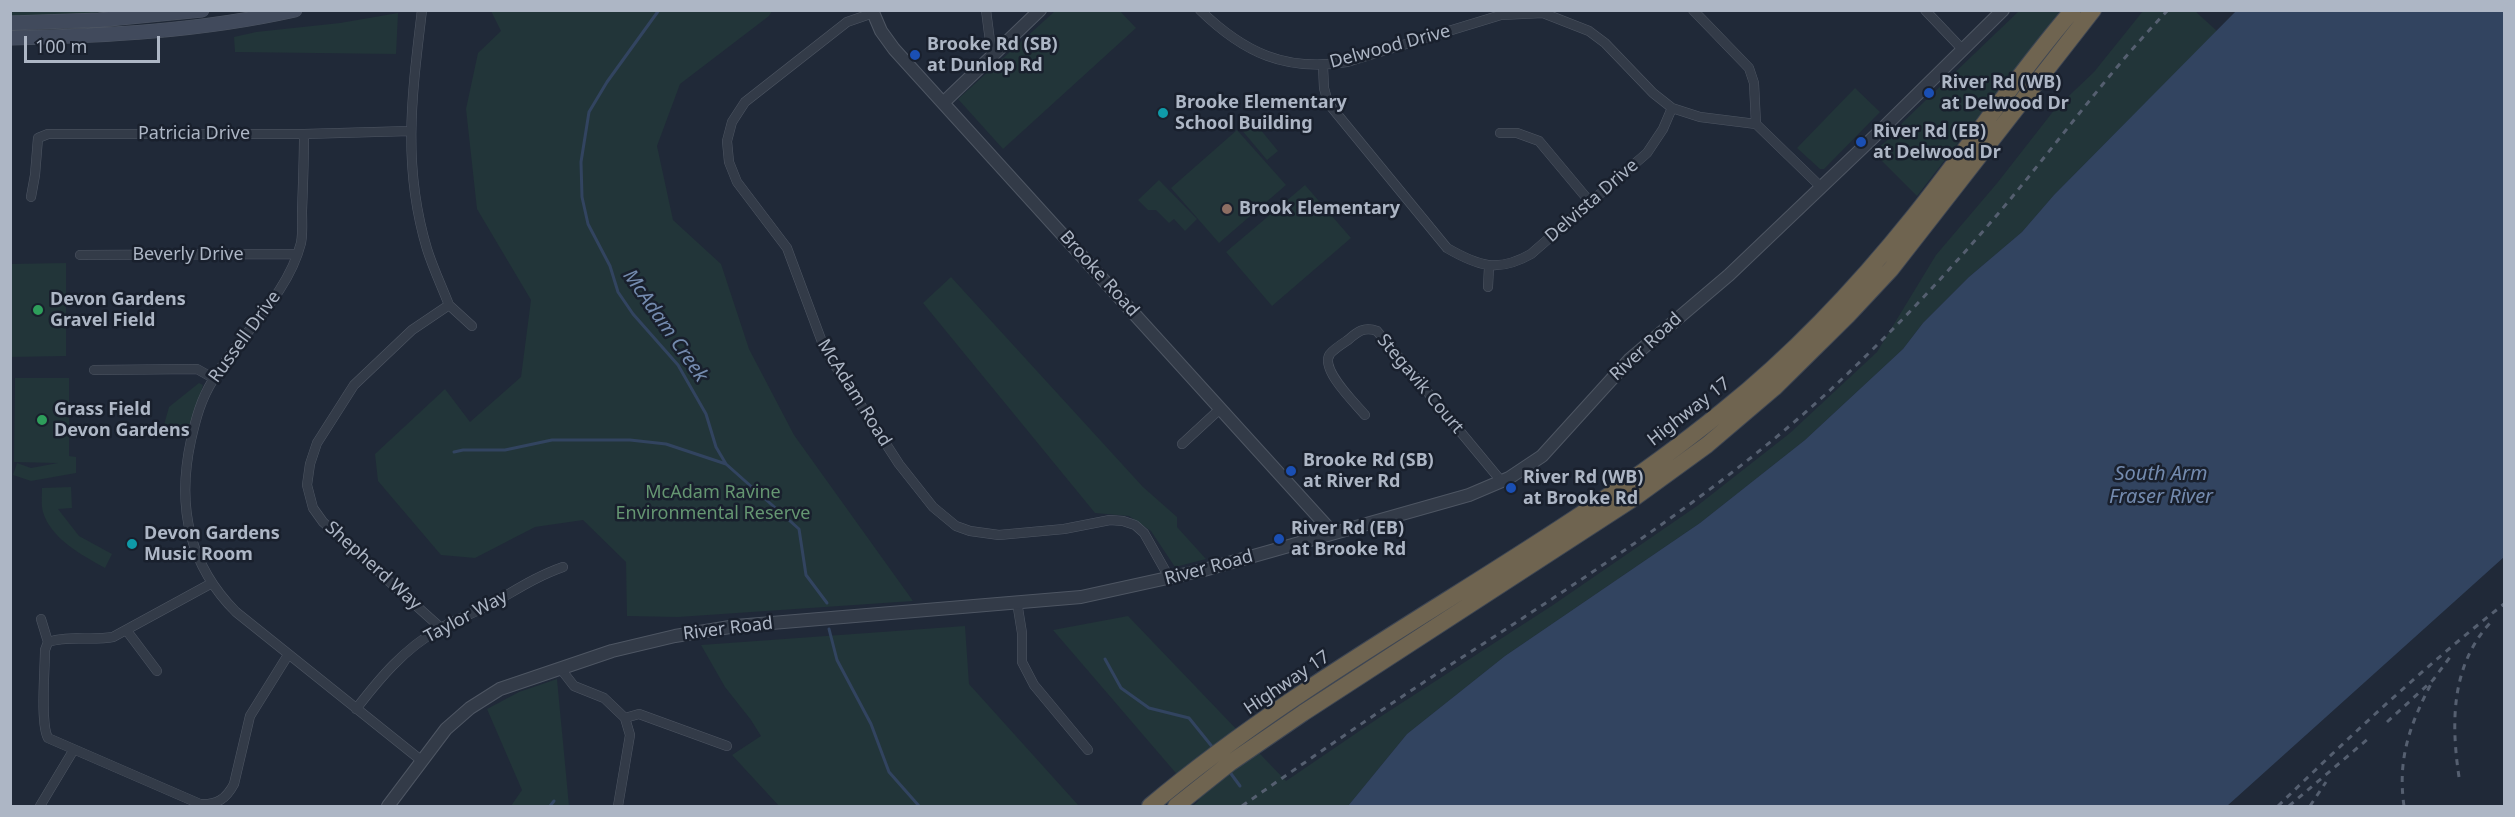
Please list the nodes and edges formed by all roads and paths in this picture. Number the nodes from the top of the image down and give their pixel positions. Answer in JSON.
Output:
{"nodes":[{"id":1,"x":202,"y":10,"type":"edge"},
{"id":2,"x":295,"y":10,"type":"edge"},
{"id":3,"x":422,"y":10,"type":"edge"},
{"id":4,"x":986,"y":10,"type":"edge"},
{"id":5,"x":1040,"y":10,"type":"edge"},
{"id":6,"x":1200,"y":10,"type":"edge"},
{"id":7,"x":1693,"y":10,"type":"edge"},
{"id":8,"x":1925,"y":10,"type":"edge"},
{"id":9,"x":2003,"y":10,"type":"edge"},
{"id":10,"x":2073,"y":10,"type":"edge"},
{"id":11,"x":2093,"y":10,"type":"edge"},
{"id":12,"x":873,"y":12,"type":"edge"},
{"id":13,"x":1543,"y":12,"type":"edge"},
{"id":14,"x":1563,"y":15,"type":"edge"},
{"id":15,"x":10,"y":23,"type":"edge"},
{"id":16,"x":10,"y":38,"type":"edge"},
{"id":17,"x":1963,"y":50,"type":"junction"},
{"id":18,"x":992,"y":57,"type":"junction"},
{"id":19,"x":1323,"y":66,"type":"junction"},
{"id":20,"x":943,"y":103,"type":"junction"},
{"id":21,"x":1672,"y":108,"type":"junction"},
{"id":22,"x":1756,"y":124,"type":"junction"},
{"id":23,"x":410,"y":131,"type":"junction"},
{"id":24,"x":1500,"y":133,"type":"dead end"},
{"id":25,"x":304,"y":134,"type":"junction"},
{"id":26,"x":1821,"y":187,"type":"junction"},
{"id":27,"x":31,"y":196,"type":"dead end"},
{"id":28,"x":1590,"y":202,"type":"junction"},
{"id":29,"x":296,"y":254,"type":"junction"},
{"id":30,"x":80,"y":255,"type":"dead end"},
{"id":31,"x":1489,"y":267,"type":"junction"},
{"id":32,"x":1488,"y":287,"type":"dead end"},
{"id":33,"x":449,"y":305,"type":"junction"},
{"id":34,"x":472,"y":326,"type":"dead end"},
{"id":35,"x":94,"y":370,"type":"dead end"},
{"id":36,"x":213,"y":378,"type":"junction"},
{"id":37,"x":1221,"y":408,"type":"junction"},
{"id":38,"x":1365,"y":416,"type":"dead end"},
{"id":39,"x":1182,"y":444,"type":"dead end"},
{"id":40,"x":1502,"y":482,"type":"junction"},
{"id":41,"x":1333,"y":533,"type":"junction"},
{"id":42,"x":563,"y":567,"type":"dead end"},
{"id":43,"x":1170,"y":579,"type":"junction"},
{"id":44,"x":212,"y":583,"type":"junction"},
{"id":45,"x":1017,"y":602,"type":"junction"},
{"id":46,"x":41,"y":619,"type":"dead end"},
{"id":47,"x":441,"y":628,"type":"junction"},
{"id":48,"x":128,"y":631,"type":"junction"},
{"id":49,"x":48,"y":642,"type":"junction"},
{"id":50,"x":288,"y":655,"type":"junction"},
{"id":51,"x":560,"y":668,"type":"junction"},
{"id":52,"x":157,"y":671,"type":"dead end"},
{"id":53,"x":356,"y":709,"type":"junction"},
{"id":54,"x":625,"y":718,"type":"junction"},
{"id":55,"x":727,"y":746,"type":"dead end"},
{"id":56,"x":1089,"y":750,"type":"dead end"},
{"id":57,"x":73,"y":751,"type":"junction"},
{"id":58,"x":1233,"y":752,"type":"junction"},
{"id":59,"x":422,"y":761,"type":"junction"},
{"id":60,"x":1212,"y":767,"type":"junction"},
{"id":61,"x":40,"y":807,"type":"edge"},
{"id":62,"x":388,"y":807,"type":"edge"},
{"id":63,"x":618,"y":807,"type":"edge"},
{"id":64,"x":1150,"y":807,"type":"edge"},
{"id":65,"x":1176,"y":807,"type":"edge"}],
"edges":[{"from":1,"to":15,"type":"main road"},
{"from":2,"to":16,"type":"main road"},
{"from":3,"to":23,"type":"street"},
{"from":4,"to":18,"type":"street"},
{"from":5,"to":18,"type":"street"},
{"from":6,"to":19,"type":"street","name":"Delwood Drive"},
{"from":7,"to":22,"type":"street"},
{"from":8,"to":17,"type":"street"},
{"from":9,"to":17,"type":"street","name":"River Road"},
{"from":10,"to":58,"type":"highway","name":"Highway 17"},
{"from":11,"to":58,"type":"highway","name":"Highway 17"},
{"from":12,"to":20,"type":"street","name":"Brooke Road"},
{"from":12,"to":43,"type":"street","name":"McAdam Road"},
{"from":13,"to":14,"type":"street","name":"Delwood Drive"},
{"from":13,"to":19,"type":"street","name":"Delwood Drive"},
{"from":14,"to":21,"type":"street","name":"Delwood Drive"},
{"from":17,"to":26,"type":"street","name":"River Road"},
{"from":18,"to":20,"type":"street"},
{"from":19,"to":31,"type":"street"},
{"from":20,"to":37,"type":"street","name":"Brooke Road"},
{"from":21,"to":22,"type":"street","name":"Delwood Drive"},
{"from":21,"to":28,"type":"street","name":"Delvista Drive"},
{"from":22,"to":26,"type":"street"},
{"from":23,"to":25,"type":"street","name":"Patricia Drive"},
{"from":23,"to":33,"type":"street"},
{"from":24,"to":28,"type":"street"},
{"from":25,"to":27,"type":"street","name":"Patricia Drive"},
{"from":25,"to":29,"type":"street","name":"Russell Drive"},
{"from":26,"to":40,"type":"street","name":"River Road"},
{"from":28,"to":31,"type":"street","name":"Delvista Drive"},
{"from":29,"to":30,"type":"street","name":"Beverly Drive"},
{"from":29,"to":36,"type":"street","name":"Russell Drive"},
{"from":31,"to":32,"type":"street"},
{"from":33,"to":34,"type":"street"},
{"from":33,"to":47,"type":"street","name":"Shepherd Way"},
{"from":35,"to":36,"type":"street"},
{"from":36,"to":44,"type":"street","name":"Russell Drive"},
{"from":37,"to":39,"type":"street"},
{"from":37,"to":41,"type":"street","name":"Brooke Road"},
{"from":38,"to":40,"type":"street","name":"Stegavik Court"},
{"from":40,"to":41,"type":"street","name":"River Road"},
{"from":41,"to":43,"type":"street","name":"River Road"},
{"from":42,"to":47,"type":"street","name":"Taylor Way"},
{"from":43,"to":45,"type":"street","name":"River Road"},
{"from":44,"to":48,"type":"street"},
{"from":44,"to":50,"type":"street","name":"Russell Drive"},
{"from":45,"to":51,"type":"street","name":"River Road"},
{"from":45,"to":56,"type":"street"},
{"from":46,"to":49,"type":"street"},
{"from":47,"to":53,"type":"street","name":"Taylor Way"},
{"from":48,"to":49,"type":"street"},
{"from":48,"to":52,"type":"street"},
{"from":49,"to":57,"type":"street"},
{"from":50,"to":53,"type":"street","name":"Russell Drive"},
{"from":50,"to":57,"type":"street"},
{"from":51,"to":54,"type":"street"},
{"from":51,"to":59,"type":"street","name":"River Road"},
{"from":53,"to":59,"type":"street","name":"Russell Drive"},
{"from":54,"to":55,"type":"street"},
{"from":54,"to":63,"type":"street"},
{"from":57,"to":61,"type":"street"},
{"from":58,"to":60,"type":"highway","name":"Highway 17"},
{"from":59,"to":62,"type":"street","name":"River Road"},
{"from":60,"to":64,"type":"highway","name":"Highway 17"},
{"from":60,"to":65,"type":"highway","name":"Highway 17"}]}
